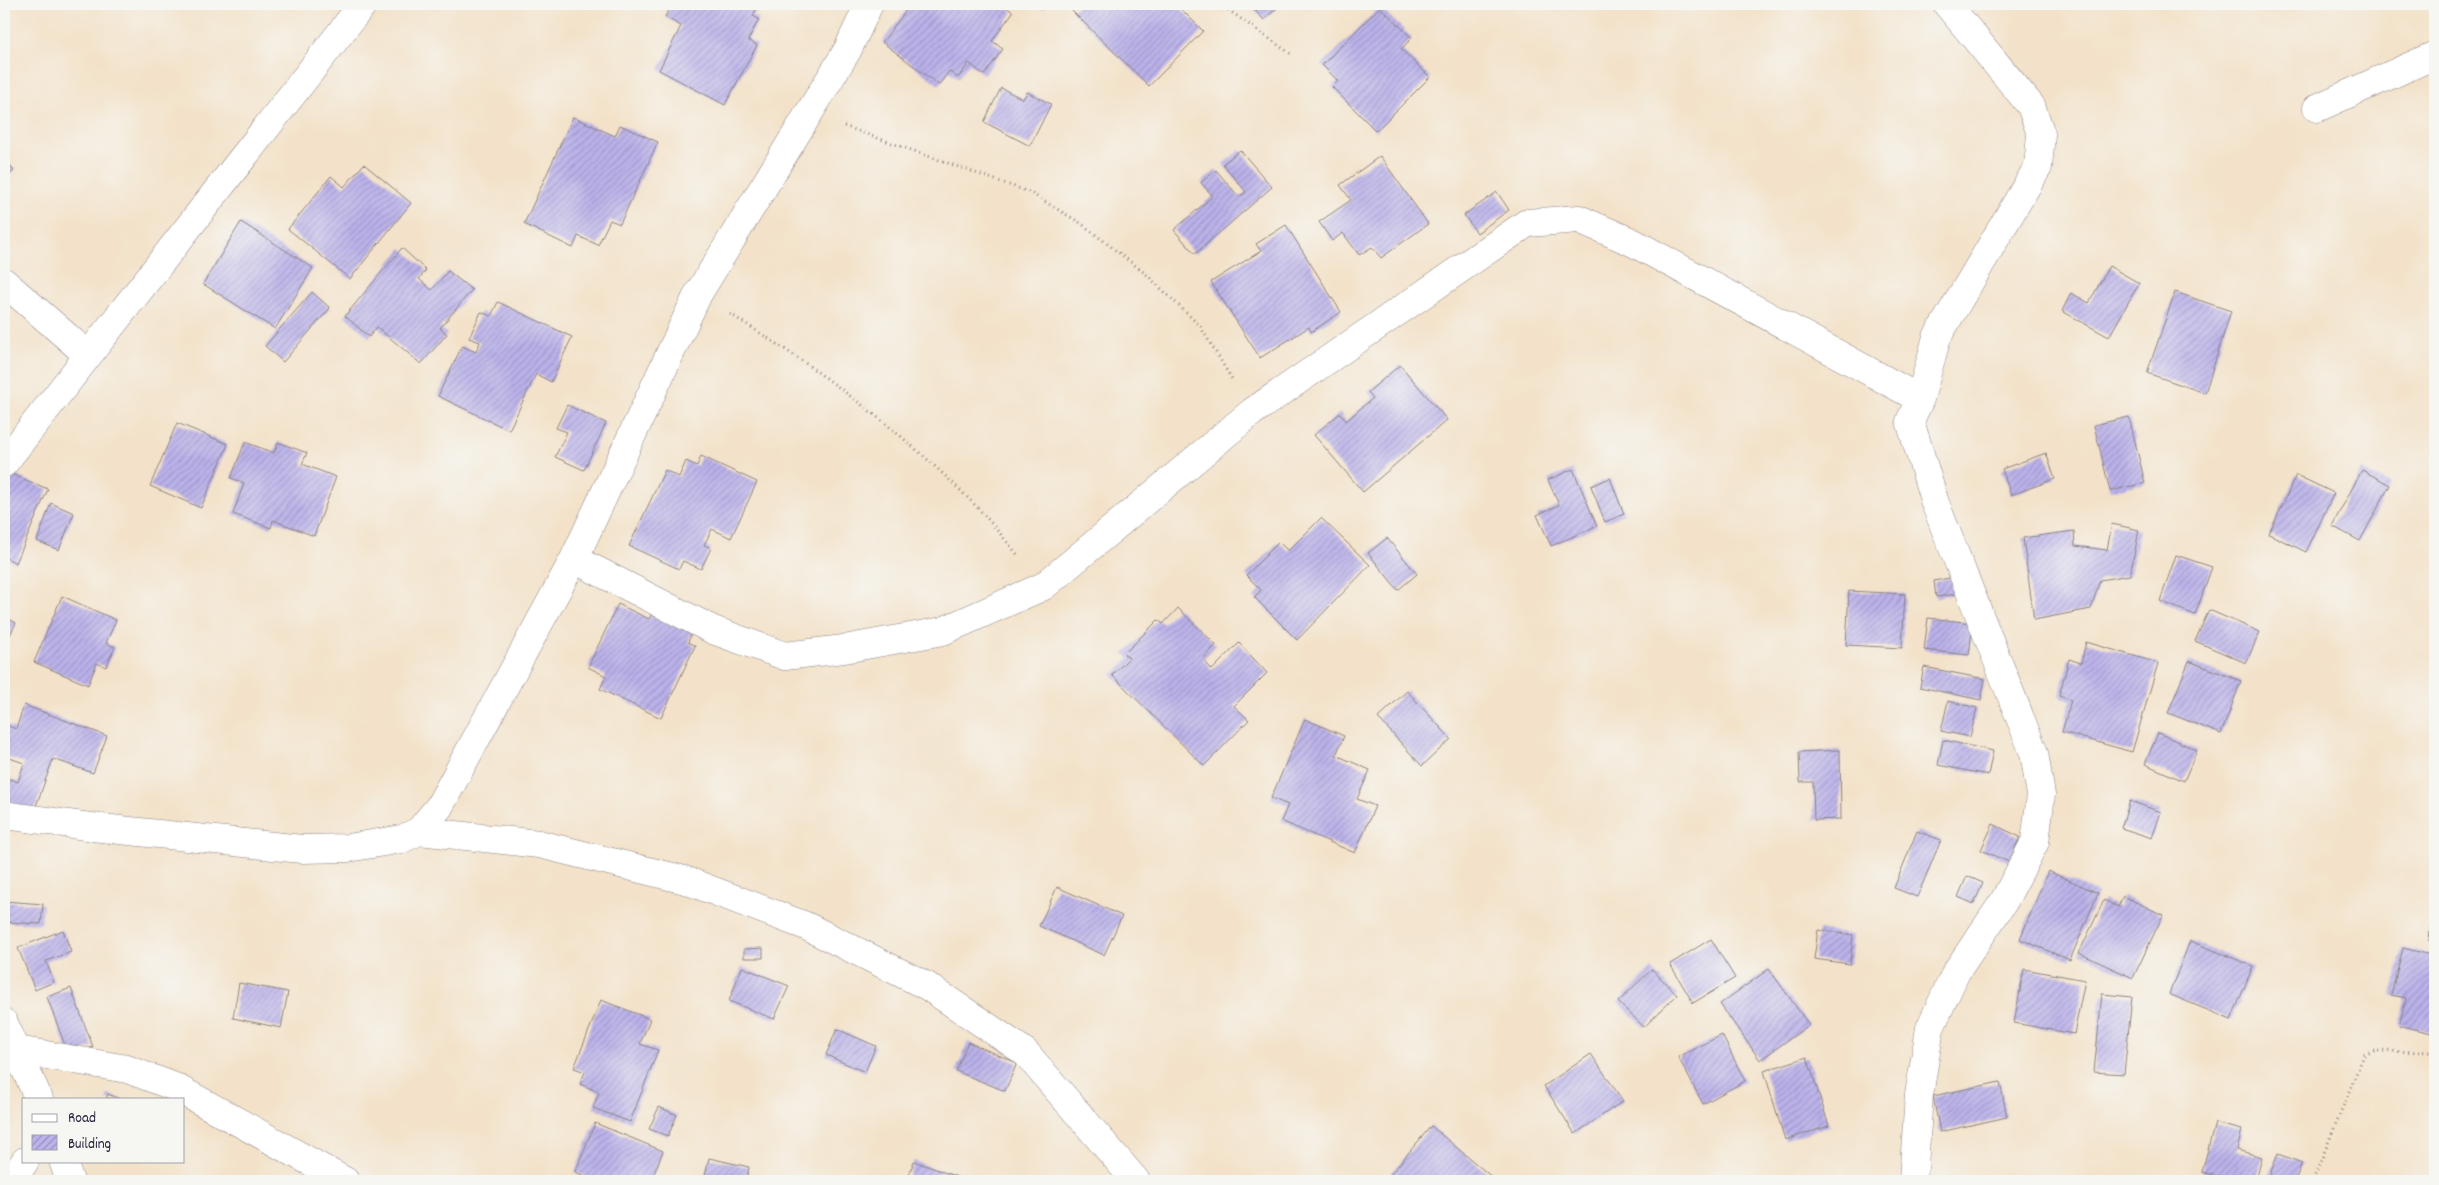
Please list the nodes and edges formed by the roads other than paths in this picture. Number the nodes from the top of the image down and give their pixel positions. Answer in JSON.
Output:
{"nodes":[{"id":1,"x":363,"y":4,"type":"edge"},
{"id":2,"x":869,"y":4,"type":"edge"},
{"id":3,"x":1947,"y":4,"type":"edge"},
{"id":4,"x":2435,"y":55,"type":"edge"},
{"id":5,"x":2317,"y":108,"type":"dead end"},
{"id":6,"x":4,"y":282,"type":"edge"},
{"id":7,"x":88,"y":355,"type":"junction"},
{"id":8,"x":1920,"y":399,"type":"junction"},
{"id":9,"x":4,"y":463,"type":"edge"},
{"id":10,"x":574,"y":559,"type":"junction"},
{"id":11,"x":4,"y":814,"type":"edge"},
{"id":12,"x":419,"y":831,"type":"junction"},
{"id":13,"x":4,"y":1022,"type":"edge"},
{"id":14,"x":17,"y":1050,"type":"junction"},
{"id":15,"x":39,"y":1098,"type":"edge"},
{"id":16,"x":24,"y":1162,"type":"edge"},
{"id":17,"x":63,"y":1162,"type":"edge"},
{"id":18,"x":12,"y":1181,"type":"edge"},
{"id":19,"x":70,"y":1181,"type":"edge"},
{"id":20,"x":345,"y":1181,"type":"edge"},
{"id":21,"x":1136,"y":1181,"type":"edge"},
{"id":22,"x":1913,"y":1181,"type":"edge"}],
"edges":[{"from":1,"to":7,"type":"street"},
{"from":2,"to":10,"type":"street"},
{"from":3,"to":8,"type":"street"},
{"from":4,"to":5,"type":"street"},
{"from":6,"to":7,"type":"street"},
{"from":7,"to":9,"type":"street"},
{"from":8,"to":10,"type":"street"},
{"from":8,"to":22,"type":"street"},
{"from":10,"to":12,"type":"street"},
{"from":11,"to":12,"type":"street"},
{"from":12,"to":21,"type":"street"},
{"from":13,"to":14,"type":"street"},
{"from":14,"to":15,"type":"street"},
{"from":14,"to":20,"type":"street"},
{"from":16,"to":18,"type":"street"},
{"from":17,"to":19,"type":"street"}]}
